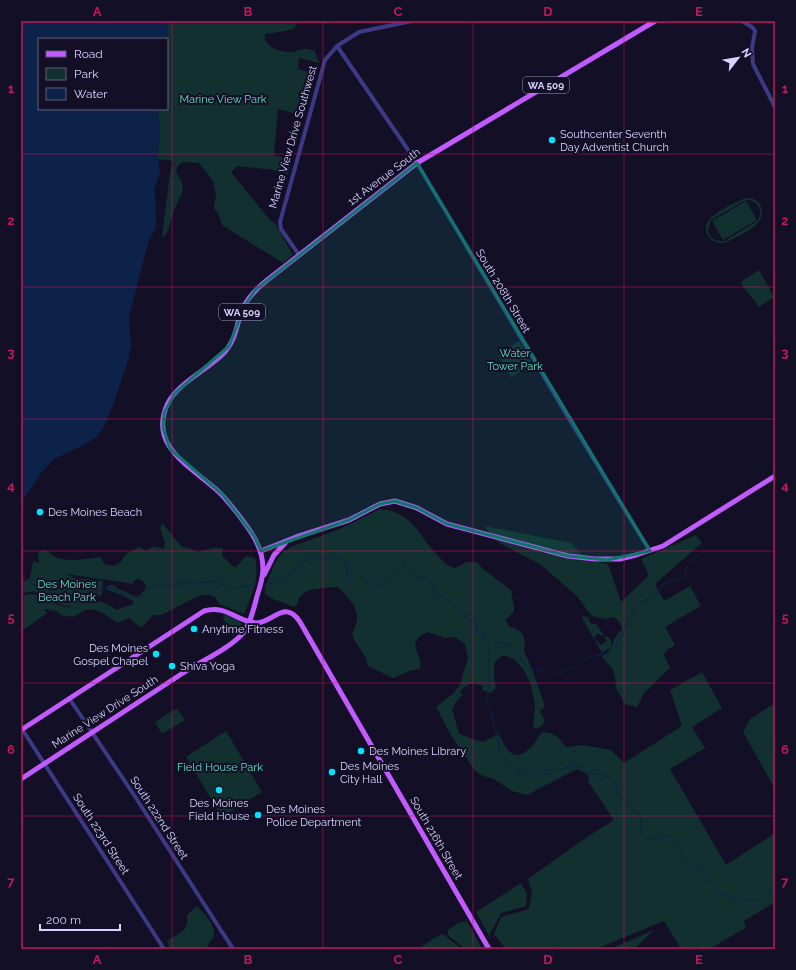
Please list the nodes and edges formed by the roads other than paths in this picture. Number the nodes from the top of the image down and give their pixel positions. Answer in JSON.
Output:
{"nodes":[{"id":1,"x":412,"y":21,"type":"edge"},
{"id":2,"x":655,"y":21,"type":"edge"},
{"id":3,"x":742,"y":21,"type":"edge"},
{"id":4,"x":337,"y":46,"type":"junction"},
{"id":5,"x":775,"y":107,"type":"edge"},
{"id":6,"x":417,"y":163,"type":"junction"},
{"id":7,"x":299,"y":255,"type":"junction"},
{"id":8,"x":775,"y":476,"type":"edge"},
{"id":9,"x":296,"y":537,"type":"junction"},
{"id":10,"x":260,"y":551,"type":"junction"},
{"id":11,"x":650,"y":551,"type":"junction"},
{"id":12,"x":262,"y":578,"type":"junction"},
{"id":13,"x":250,"y":621,"type":"junction"},
{"id":14,"x":69,"y":698,"type":"junction"},
{"id":15,"x":21,"y":730,"type":"edge"},
{"id":16,"x":92,"y":733,"type":"junction"},
{"id":17,"x":44,"y":764,"type":"junction"},
{"id":18,"x":21,"y":779,"type":"edge"},
{"id":19,"x":164,"y":949,"type":"edge"},
{"id":20,"x":233,"y":949,"type":"edge"},
{"id":21,"x":489,"y":949,"type":"edge"}],
"edges":[{"from":1,"to":4,"type":"street","name":"Marine View Drive Southwest"},
{"from":2,"to":6,"type":"main road","name":"1st Avenue South","number":"WA 509"},
{"from":3,"to":5,"type":"street"},
{"from":4,"to":6,"type":"street","name":"South 208th Street"},
{"from":4,"to":7,"type":"street","name":"Marine View Drive Southwest"},
{"from":6,"to":7,"type":"main road","name":"1st Avenue South","number":"WA 509"},
{"from":6,"to":11,"type":"street","name":"South 208th Street"},
{"from":7,"to":10,"type":"main road","name":"1st Avenue South","number":"WA 509"},
{"from":8,"to":11,"type":"main road"},
{"from":9,"to":10,"type":"main road"},
{"from":9,"to":11,"type":"main road"},
{"from":9,"to":12,"type":"main road"},
{"from":10,"to":12,"type":"main road","name":"Marine View Drive South","number":"WA 509"},
{"from":12,"to":13,"type":"main road","name":"Marine View Drive South","number":"WA 509"},
{"from":13,"to":14,"type":"main road"},
{"from":13,"to":16,"type":"main road","name":"Marine View Drive South","number":"WA 509"},
{"from":13,"to":21,"type":"main road","name":"South 216th Street"},
{"from":14,"to":15,"type":"main road"},
{"from":14,"to":16,"type":"street","name":"South 222nd Street"},
{"from":15,"to":17,"type":"street","name":"South 223rd Street"},
{"from":16,"to":17,"type":"main road","name":"Marine View Drive South","number":"WA 509"},
{"from":16,"to":20,"type":"street","name":"South 222nd Street"},
{"from":17,"to":18,"type":"main road","name":"Marine View Drive South","number":"WA 509"},
{"from":17,"to":19,"type":"street","name":"South 223rd Street"}]}
